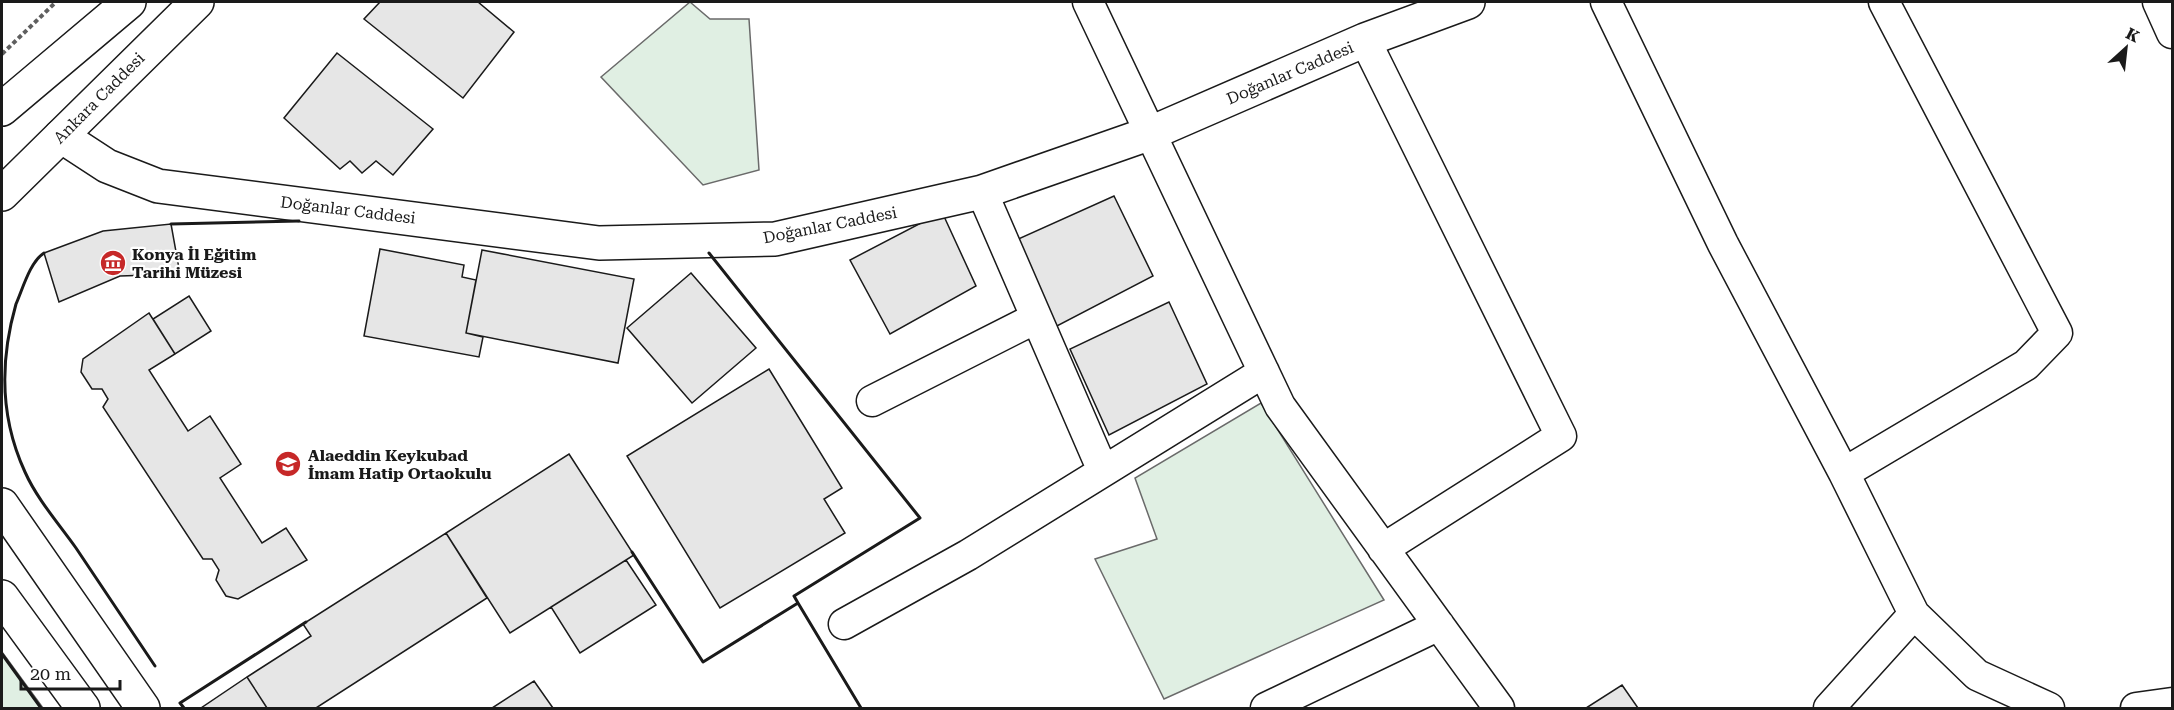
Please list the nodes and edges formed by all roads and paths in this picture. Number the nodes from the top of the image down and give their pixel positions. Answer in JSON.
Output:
{"nodes":[{"id":1,"x":56,"y":2,"type":"edge"},
{"id":2,"x":129,"y":2,"type":"edge"},
{"id":3,"x":197,"y":2,"type":"edge"},
{"id":4,"x":1088,"y":2,"type":"edge"},
{"id":5,"x":1468,"y":2,"type":"edge"},
{"id":6,"x":1606,"y":2,"type":"edge"},
{"id":7,"x":1884,"y":2,"type":"edge"},
{"id":8,"x":2158,"y":2,"type":"edge"},
{"id":9,"x":2172,"y":33,"type":"edge"},
{"id":10,"x":1365,"y":40,"type":"junction"},
{"id":11,"x":2,"y":54,"type":"edge"},
{"id":12,"x":2,"y":109,"type":"edge"},
{"id":13,"x":1151,"y":133,"type":"junction"},
{"id":14,"x":61,"y":136,"type":"junction"},
{"id":15,"x":982,"y":192,"type":"junction"},
{"id":16,"x":2,"y":195,"type":"edge"},
{"id":17,"x":1036,"y":318,"type":"junction"},
{"id":18,"x":1264,"y":372,"type":"junction"},
{"id":19,"x":872,"y":401,"type":"dead end"},
{"id":20,"x":1103,"y":471,"type":"junction"},
{"id":21,"x":1844,"y":473,"type":"junction"},
{"id":22,"x":2,"y":505,"type":"edge"},
{"id":23,"x":1383,"y":549,"type":"junction"},
{"id":24,"x":2,"y":597,"type":"edge"},
{"id":25,"x":1914,"y":614,"type":"junction"},
{"id":26,"x":843,"y":624,"type":"dead end"},
{"id":27,"x":1439,"y":625,"type":"junction"},
{"id":28,"x":2172,"y":704,"type":"edge"},
{"id":29,"x":83,"y":708,"type":"edge"},
{"id":30,"x":143,"y":708,"type":"edge"},
{"id":31,"x":1266,"y":708,"type":"edge"},
{"id":32,"x":1499,"y":708,"type":"edge"},
{"id":33,"x":1829,"y":708,"type":"edge"},
{"id":34,"x":2049,"y":708,"type":"edge"},
{"id":35,"x":2136,"y":708,"type":"edge"}],
"edges":[{"from":1,"to":11,"type":"path"},
{"from":2,"to":12,"type":"street"},
{"from":3,"to":14,"type":"street","name":"Ankara Caddesi"},
{"from":4,"to":13,"type":"street"},
{"from":5,"to":10,"type":"street","name":"Doğanlar Caddesi"},
{"from":6,"to":21,"type":"street"},
{"from":7,"to":21,"type":"street"},
{"from":8,"to":9,"type":"street"},
{"from":10,"to":13,"type":"street","name":"Doğanlar Caddesi"},
{"from":10,"to":23,"type":"street"},
{"from":13,"to":15,"type":"street","name":"Doğanlar Caddesi"},
{"from":13,"to":18,"type":"street"},
{"from":14,"to":15,"type":"street","name":"Doğanlar Caddesi"},
{"from":14,"to":16,"type":"street","name":"Ankara Caddesi"},
{"from":15,"to":17,"type":"street"},
{"from":17,"to":19,"type":"street"},
{"from":17,"to":20,"type":"street"},
{"from":18,"to":20,"type":"street"},
{"from":18,"to":23,"type":"street"},
{"from":20,"to":26,"type":"street"},
{"from":21,"to":25,"type":"street"},
{"from":22,"to":30,"type":"street"},
{"from":23,"to":27,"type":"street"},
{"from":24,"to":29,"type":"street"},
{"from":25,"to":33,"type":"street"},
{"from":25,"to":34,"type":"street"},
{"from":27,"to":31,"type":"street"},
{"from":27,"to":32,"type":"street"},
{"from":28,"to":35,"type":"street"}]}
